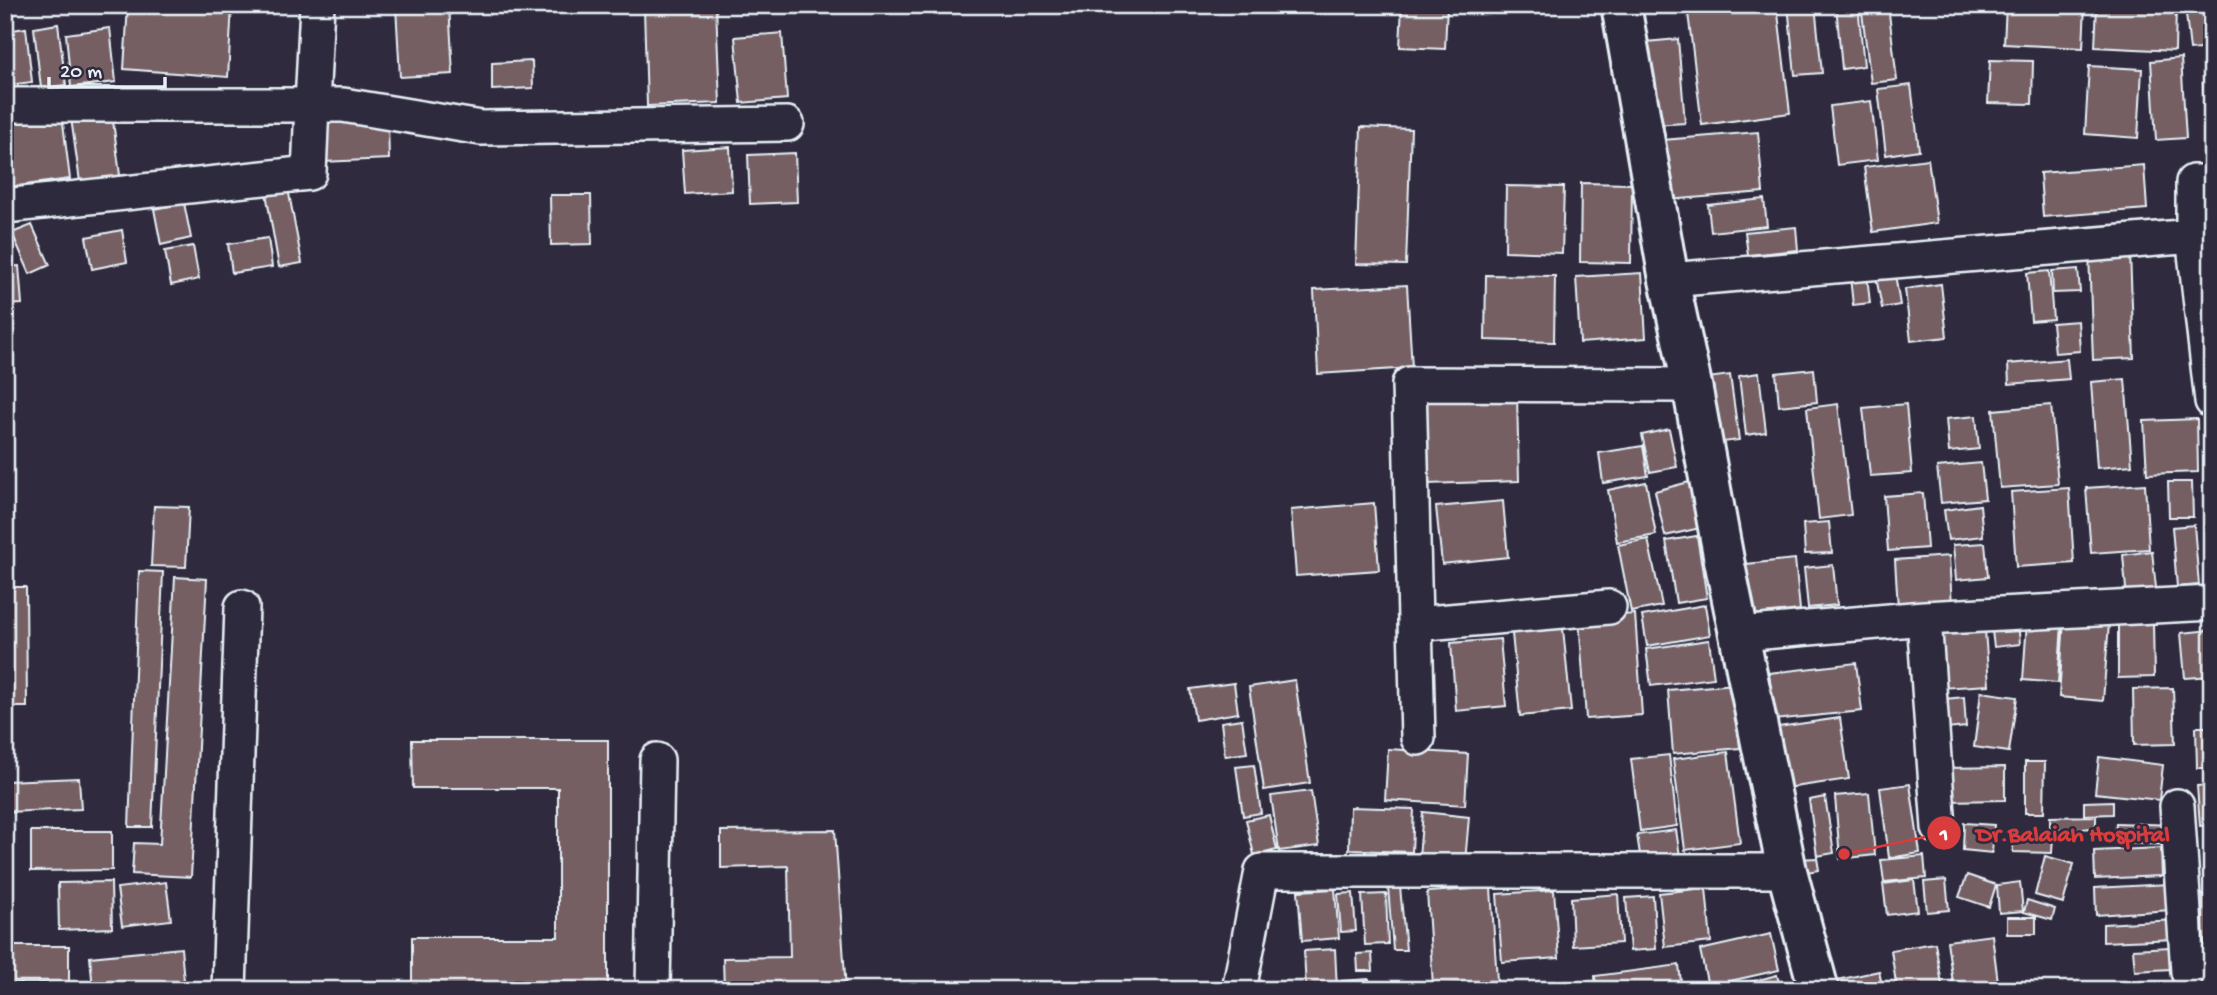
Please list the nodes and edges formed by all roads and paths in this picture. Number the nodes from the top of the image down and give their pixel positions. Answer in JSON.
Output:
{"nodes":[{"id":1,"x":317,"y":5,"type":"edge"},
{"id":2,"x":1621,"y":5,"type":"edge"},
{"id":3,"x":5,"y":105,"type":"edge"},
{"id":4,"x":312,"y":105,"type":"junction"},
{"id":5,"x":787,"y":124,"type":"dead end"},
{"id":6,"x":2212,"y":182,"type":"edge"},
{"id":7,"x":5,"y":206,"type":"edge"},
{"id":8,"x":2193,"y":236,"type":"junction"},
{"id":9,"x":1669,"y":281,"type":"junction"},
{"id":10,"x":1692,"y":385,"type":"junction"},
{"id":11,"x":2212,"y":401,"type":"edge"},
{"id":12,"x":2212,"y":603,"type":"edge"},
{"id":13,"x":242,"y":607,"type":"dead end"},
{"id":14,"x":1609,"y":607,"type":"dead end"},
{"id":15,"x":1924,"y":618,"type":"junction"},
{"id":16,"x":1415,"y":624,"type":"junction"},
{"id":17,"x":1740,"y":634,"type":"junction"},
{"id":18,"x":1418,"y":738,"type":"dead end"},
{"id":19,"x":657,"y":760,"type":"dead end"},
{"id":20,"x":2177,"y":806,"type":"dead end"},
{"id":21,"x":1939,"y":828,"type":"dead end"},
{"id":22,"x":1787,"y":871,"type":"junction"},
{"id":23,"x":2194,"y":977,"type":"edge"},
{"id":24,"x":229,"y":990,"type":"edge"},
{"id":25,"x":653,"y":990,"type":"edge"},
{"id":26,"x":1239,"y":990,"type":"edge"},
{"id":27,"x":1819,"y":990,"type":"edge"}],
"edges":[{"from":1,"to":4,"type":"street"},
{"from":2,"to":9,"type":"street"},
{"from":3,"to":4,"type":"street"},
{"from":4,"to":5,"type":"street"},
{"from":4,"to":7,"type":"street"},
{"from":6,"to":8,"type":"street"},
{"from":8,"to":9,"type":"street"},
{"from":8,"to":11,"type":"street"},
{"from":9,"to":10,"type":"street"},
{"from":10,"to":16,"type":"street"},
{"from":10,"to":17,"type":"street"},
{"from":12,"to":15,"type":"street"},
{"from":13,"to":24,"type":"street"},
{"from":14,"to":16,"type":"street"},
{"from":15,"to":17,"type":"street"},
{"from":15,"to":21,"type":"street"},
{"from":16,"to":18,"type":"street"},
{"from":17,"to":22,"type":"street"},
{"from":19,"to":25,"type":"street"},
{"from":20,"to":23,"type":"street"},
{"from":22,"to":26,"type":"street"},
{"from":22,"to":27,"type":"street"}]}
